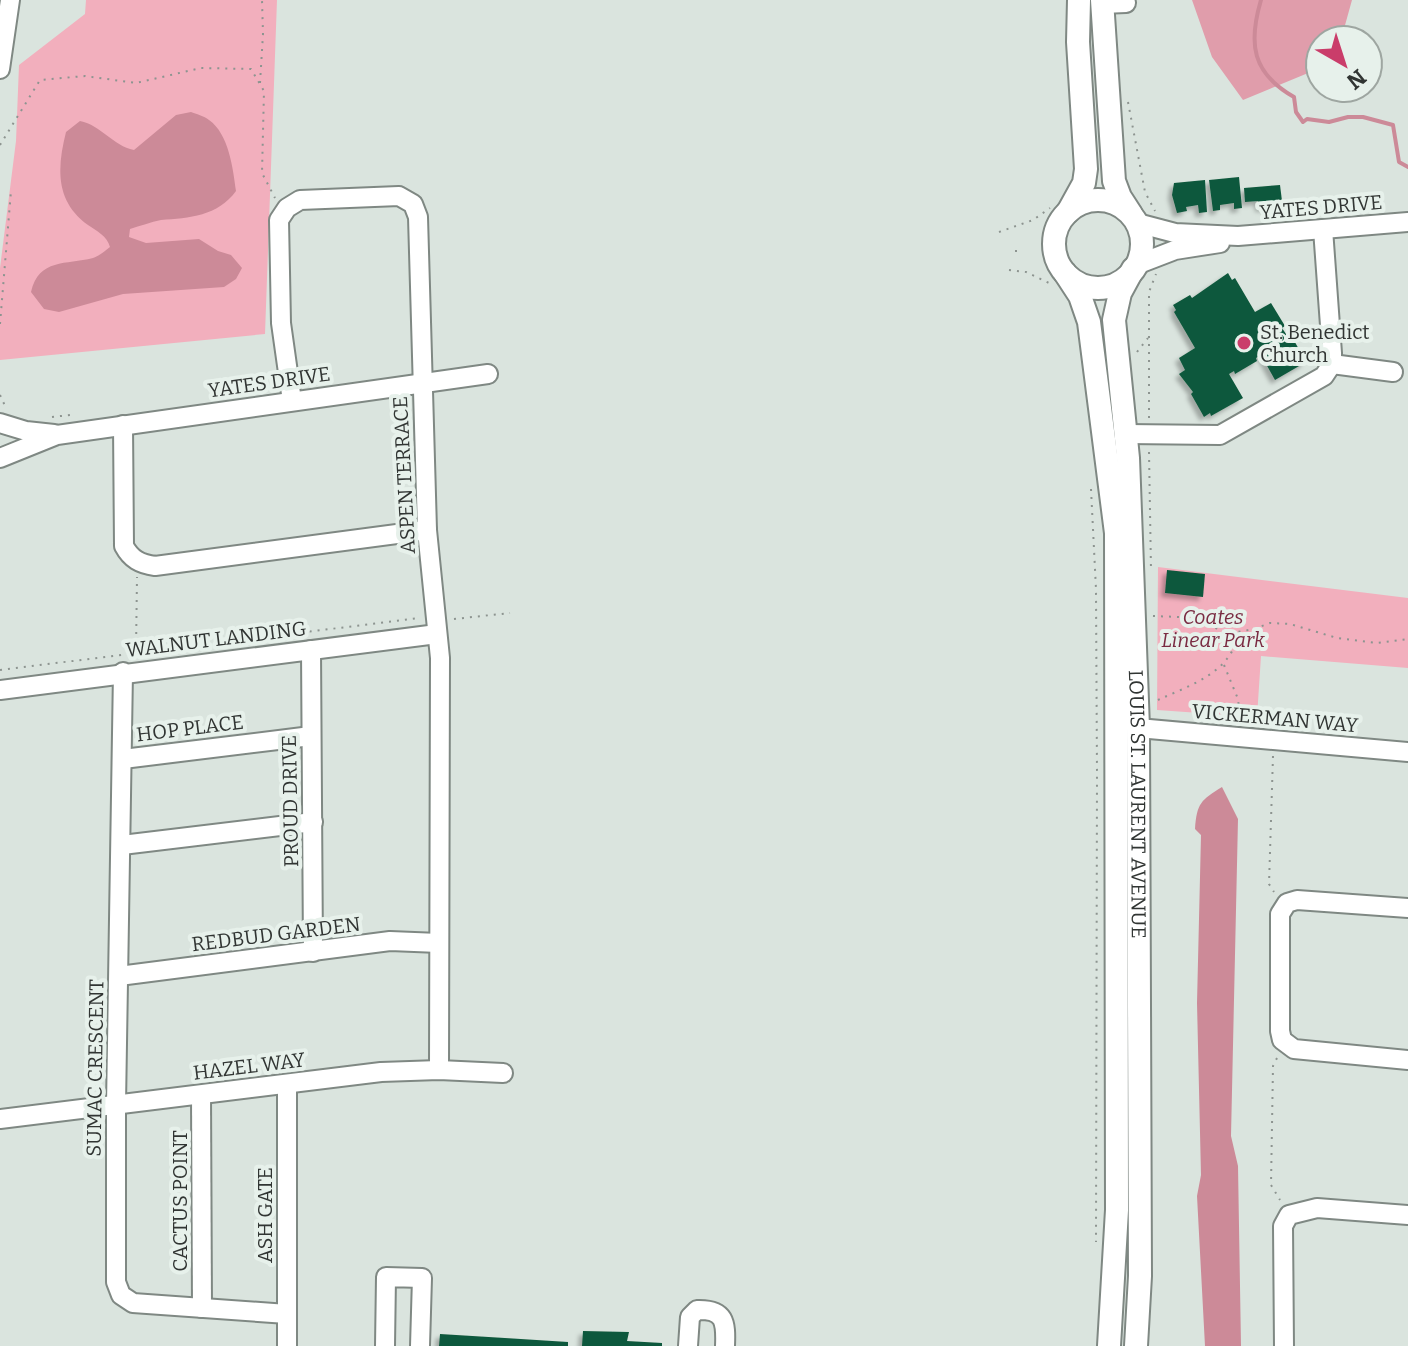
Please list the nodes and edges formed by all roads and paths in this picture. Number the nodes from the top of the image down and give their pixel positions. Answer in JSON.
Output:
{"nodes":[{"id":1,"x":10,"y":0,"type":"edge"},
{"id":2,"x":262,"y":0,"type":"edge"},
{"id":3,"x":1079,"y":0,"type":"edge"},
{"id":4,"x":1102,"y":2,"type":"edge"},
{"id":5,"x":1126,"y":3,"type":"dead end"},
{"id":6,"x":0,"y":69,"type":"edge"},
{"id":7,"x":260,"y":84,"type":"junction"},
{"id":8,"x":1125,"y":95,"type":"dead end"},
{"id":9,"x":0,"y":145,"type":"edge"},
{"id":10,"x":11,"y":191,"type":"dead end"},
{"id":11,"x":1060,"y":208,"type":"junction"},
{"id":12,"x":283,"y":214,"type":"junction"},
{"id":13,"x":1158,"y":214,"type":"dead end"},
{"id":14,"x":1134,"y":219,"type":"junction"},
{"id":15,"x":1408,"y":222,"type":"edge"},
{"id":16,"x":1323,"y":229,"type":"junction"},
{"id":17,"x":999,"y":232,"type":"dead end"},
{"id":18,"x":1238,"y":236,"type":"junction"},
{"id":19,"x":1134,"y":267,"type":"junction"},
{"id":20,"x":1009,"y":270,"type":"dead end"},
{"id":21,"x":1060,"y":281,"type":"junction"},
{"id":22,"x":0,"y":324,"type":"edge"},
{"id":23,"x":1332,"y":364,"type":"junction"},
{"id":24,"x":1393,"y":372,"type":"dead end"},
{"id":25,"x":488,"y":374,"type":"dead end"},
{"id":26,"x":422,"y":384,"type":"junction"},
{"id":27,"x":292,"y":401,"type":"junction"},
{"id":28,"x":0,"y":424,"type":"edge"},
{"id":29,"x":123,"y":425,"type":"junction"},
{"id":30,"x":1126,"y":434,"type":"junction"},
{"id":31,"x":57,"y":435,"type":"junction"},
{"id":32,"x":0,"y":457,"type":"edge"},
{"id":33,"x":1091,"y":482,"type":"dead end"},
{"id":34,"x":427,"y":530,"type":"junction"},
{"id":35,"x":141,"y":563,"type":"junction"},
{"id":36,"x":510,"y":613,"type":"dead end"},
{"id":37,"x":1152,"y":616,"type":"dead end"},
{"id":38,"x":425,"y":617,"type":"dead end"},
{"id":39,"x":441,"y":627,"type":"junction"},
{"id":40,"x":1238,"y":633,"type":"junction"},
{"id":41,"x":1408,"y":639,"type":"edge"},
{"id":42,"x":311,"y":650,"type":"junction"},
{"id":43,"x":136,"y":652,"type":"junction"},
{"id":44,"x":1223,"y":664,"type":"junction"},
{"id":45,"x":129,"y":668,"type":"junction"},
{"id":46,"x":0,"y":670,"type":"edge"},
{"id":47,"x":0,"y":690,"type":"edge"},
{"id":48,"x":1158,"y":700,"type":"dead end"},
{"id":49,"x":1138,"y":728,"type":"junction"},
{"id":50,"x":311,"y":736,"type":"junction"},
{"id":51,"x":1238,"y":736,"type":"junction"},
{"id":52,"x":1273,"y":740,"type":"junction"},
{"id":53,"x":1408,"y":752,"type":"edge"},
{"id":54,"x":123,"y":759,"type":"junction"},
{"id":55,"x":313,"y":822,"type":"junction"},
{"id":56,"x":122,"y":845,"type":"junction"},
{"id":57,"x":1283,"y":907,"type":"junction"},
{"id":58,"x":1408,"y":908,"type":"edge"},
{"id":59,"x":439,"y":943,"type":"junction"},
{"id":60,"x":313,"y":952,"type":"junction"},
{"id":61,"x":119,"y":976,"type":"junction"},
{"id":62,"x":1285,"y":1042,"type":"junction"},
{"id":63,"x":1408,"y":1060,"type":"edge"},
{"id":64,"x":439,"y":1070,"type":"junction"},
{"id":65,"x":503,"y":1073,"type":"dead end"},
{"id":66,"x":287,"y":1084,"type":"junction"},
{"id":67,"x":201,"y":1095,"type":"junction"},
{"id":68,"x":116,"y":1105,"type":"junction"},
{"id":69,"x":0,"y":1119,"type":"edge"},
{"id":70,"x":1289,"y":1215,"type":"junction"},
{"id":71,"x":1408,"y":1215,"type":"edge"},
{"id":72,"x":1096,"y":1242,"type":"dead end"},
{"id":73,"x":202,"y":1308,"type":"junction"},
{"id":74,"x":287,"y":1314,"type":"junction"},
{"id":75,"x":287,"y":1346,"type":"edge"},
{"id":76,"x":385,"y":1346,"type":"edge"},
{"id":77,"x":420,"y":1346,"type":"edge"},
{"id":78,"x":688,"y":1346,"type":"edge"},
{"id":79,"x":725,"y":1346,"type":"edge"},
{"id":80,"x":1109,"y":1346,"type":"edge"},
{"id":81,"x":1136,"y":1346,"type":"edge"},
{"id":82,"x":1284,"y":1346,"type":"edge"}],
"edges":[{"from":1,"to":6,"type":"street"},
{"from":2,"to":7,"type":"path"},
{"from":3,"to":11,"type":"main road"},
{"from":4,"to":5,"type":"street"},
{"from":4,"to":14,"type":"main road"},
{"from":7,"to":9,"type":"path"},
{"from":7,"to":12,"type":"path"},
{"from":8,"to":13,"type":"path"},
{"from":10,"to":22,"type":"path"},
{"from":11,"to":14,"type":"main road"},
{"from":11,"to":17,"type":"path"},
{"from":11,"to":21,"type":"main road"},
{"from":12,"to":26,"type":"street","name":"ASPEN TERRACE"},
{"from":12,"to":27,"type":"street"},
{"from":14,"to":18,"type":"street","name":"YATES DRIVE"},
{"from":14,"to":19,"type":"main road"},
{"from":15,"to":16,"type":"street","name":"YATES DRIVE"},
{"from":16,"to":18,"type":"street","name":"YATES DRIVE"},
{"from":16,"to":23,"type":"street"},
{"from":18,"to":19,"type":"street","name":"YATES DRIVE"},
{"from":19,"to":21,"type":"main road"},
{"from":19,"to":30,"type":"main road","name":"LOUIS ST. LAURENT AVENUE"},
{"from":20,"to":21,"type":"path"},
{"from":21,"to":80,"type":"main road","name":"LOUIS ST. LAURENT AVENUE"},
{"from":23,"to":24,"type":"street"},
{"from":23,"to":30,"type":"street"},
{"from":25,"to":26,"type":"street","name":"YATES DRIVE"},
{"from":26,"to":27,"type":"street","name":"YATES DRIVE"},
{"from":26,"to":34,"type":"street","name":"ASPEN TERRACE"},
{"from":27,"to":29,"type":"street","name":"YATES DRIVE"},
{"from":28,"to":31,"type":"street","name":"YATES DRIVE"},
{"from":28,"to":32,"type":"street"},
{"from":29,"to":31,"type":"street","name":"YATES DRIVE"},
{"from":29,"to":35,"type":"street"},
{"from":30,"to":49,"type":"main road","name":"LOUIS ST. LAURENT AVENUE"},
{"from":31,"to":32,"type":"street","name":"YATES DRIVE"},
{"from":33,"to":72,"type":"path"},
{"from":34,"to":35,"type":"street"},
{"from":34,"to":39,"type":"street","name":"ASPEN TERRACE"},
{"from":35,"to":43,"type":"path"},
{"from":36,"to":39,"type":"path"},
{"from":37,"to":40,"type":"path"},
{"from":38,"to":43,"type":"path"},
{"from":39,"to":42,"type":"street","name":"WALNUT LANDING"},
{"from":39,"to":59,"type":"street","name":"ASPEN TERRACE"},
{"from":40,"to":41,"type":"path"},
{"from":40,"to":44,"type":"path"},
{"from":42,"to":45,"type":"street","name":"WALNUT LANDING"},
{"from":42,"to":50,"type":"street","name":"PROUD DRIVE"},
{"from":43,"to":45,"type":"path"},
{"from":43,"to":46,"type":"path"},
{"from":44,"to":48,"type":"path"},
{"from":44,"to":51,"type":"path"},
{"from":45,"to":47,"type":"street","name":"WALNUT LANDING"},
{"from":45,"to":54,"type":"street","name":"SUMAC CRESCENT"},
{"from":49,"to":51,"type":"street","name":"VICKERMAN WAY"},
{"from":49,"to":81,"type":"main road","name":"LOUIS ST. LAURENT AVENUE"},
{"from":50,"to":54,"type":"street","name":"HOP PLACE"},
{"from":50,"to":55,"type":"street","name":"PROUD DRIVE"},
{"from":51,"to":52,"type":"street","name":"VICKERMAN WAY"},
{"from":52,"to":53,"type":"street","name":"VICKERMAN WAY"},
{"from":52,"to":57,"type":"path"},
{"from":54,"to":56,"type":"street","name":"SUMAC CRESCENT"},
{"from":55,"to":56,"type":"street"},
{"from":55,"to":60,"type":"street","name":"PROUD DRIVE"},
{"from":56,"to":61,"type":"street","name":"SUMAC CRESCENT"},
{"from":57,"to":58,"type":"street"},
{"from":57,"to":62,"type":"street"},
{"from":59,"to":60,"type":"street","name":"REDBUD GARDEN"},
{"from":59,"to":64,"type":"street","name":"ASPEN TERRACE"},
{"from":60,"to":61,"type":"street","name":"REDBUD GARDEN"},
{"from":61,"to":68,"type":"street","name":"SUMAC CRESCENT"},
{"from":62,"to":63,"type":"street"},
{"from":62,"to":70,"type":"path"},
{"from":64,"to":65,"type":"street","name":"HAZEL WAY"},
{"from":64,"to":66,"type":"street","name":"HAZEL WAY"},
{"from":66,"to":67,"type":"street","name":"HAZEL WAY"},
{"from":66,"to":74,"type":"street","name":"ASH GATE"},
{"from":67,"to":68,"type":"street","name":"HAZEL WAY"},
{"from":67,"to":73,"type":"street","name":"CACTUS POINT"},
{"from":68,"to":69,"type":"street","name":"HAZEL WAY"},
{"from":68,"to":73,"type":"street","name":"SUMAC CRESCENT"},
{"from":70,"to":71,"type":"street"},
{"from":70,"to":82,"type":"street"},
{"from":73,"to":74,"type":"street","name":"SUMAC CRESCENT"},
{"from":74,"to":75,"type":"street","name":"ASH GATE"},
{"from":76,"to":77,"type":"street"},
{"from":78,"to":79,"type":"street"}]}
